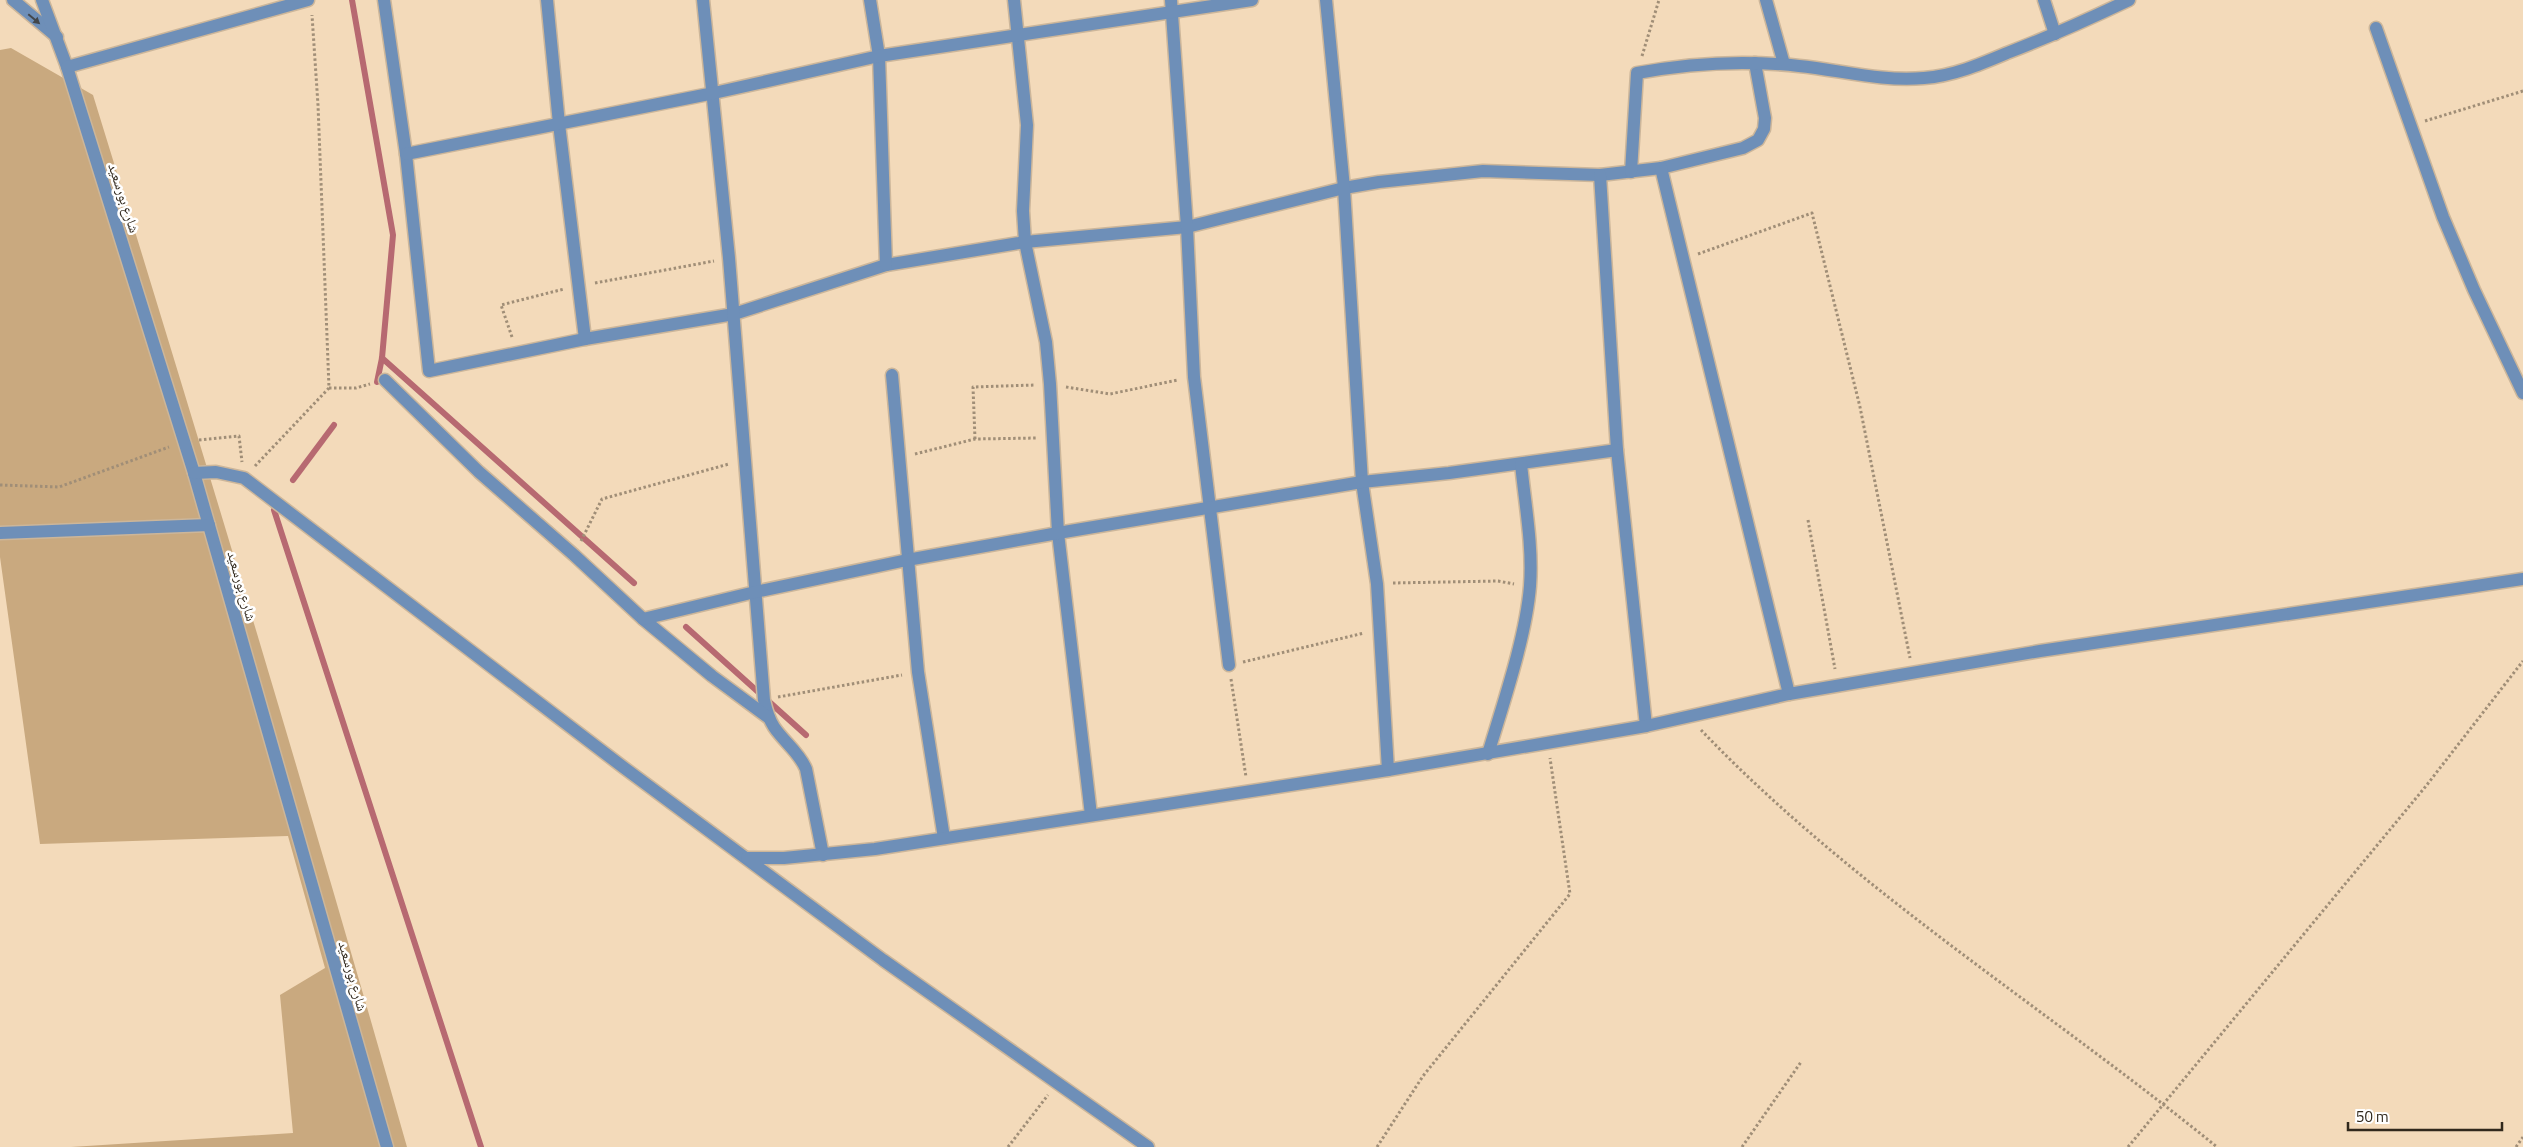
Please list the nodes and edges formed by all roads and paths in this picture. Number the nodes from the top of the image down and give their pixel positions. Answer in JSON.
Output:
{"nodes":[{"id":1,"x":13,"y":0,"type":"edge"},
{"id":2,"x":42,"y":0,"type":"edge"},
{"id":3,"x":384,"y":0,"type":"edge"},
{"id":4,"x":547,"y":0,"type":"edge"},
{"id":5,"x":703,"y":0,"type":"edge"},
{"id":6,"x":870,"y":0,"type":"edge"},
{"id":7,"x":1014,"y":0,"type":"edge"},
{"id":8,"x":1252,"y":0,"type":"edge"},
{"id":9,"x":1326,"y":0,"type":"edge"},
{"id":10,"x":1659,"y":0,"type":"edge"},
{"id":11,"x":1766,"y":0,"type":"edge"},
{"id":12,"x":2044,"y":0,"type":"edge"},
{"id":13,"x":2129,"y":0,"type":"edge"},
{"id":14,"x":310,"y":5,"type":"edge"},
{"id":15,"x":1172,"y":6,"type":"edge"},
{"id":16,"x":2376,"y":28,"type":"dead end"},
{"id":17,"x":1017,"y":34,"type":"junction"},
{"id":18,"x":2055,"y":34,"type":"junction"},
{"id":19,"x":57,"y":37,"type":"junction"},
{"id":20,"x":879,"y":56,"type":"junction"},
{"id":21,"x":1755,"y":62,"type":"junction"},
{"id":22,"x":1784,"y":64,"type":"junction"},
{"id":23,"x":67,"y":67,"type":"junction"},
{"id":24,"x":1637,"y":73,"type":"junction"},
{"id":25,"x":2523,"y":91,"type":"edge"},
{"id":26,"x":714,"y":93,"type":"junction"},
{"id":27,"x":559,"y":124,"type":"junction"},
{"id":28,"x":2410,"y":126,"type":"junction"},
{"id":29,"x":406,"y":154,"type":"junction"},
{"id":30,"x":1661,"y":168,"type":"junction"},
{"id":31,"x":1631,"y":172,"type":"junction"},
{"id":32,"x":1600,"y":175,"type":"junction"},
{"id":33,"x":1344,"y":188,"type":"junction"},
{"id":34,"x":1187,"y":227,"type":"junction"},
{"id":35,"x":1025,"y":242,"type":"junction"},
{"id":36,"x":729,"y":258,"type":"junction"},
{"id":37,"x":1684,"y":259,"type":"junction"},
{"id":38,"x":886,"y":266,"type":"junction"},
{"id":39,"x":578,"y":286,"type":"junction"},
{"id":40,"x":734,"y":314,"type":"junction"},
{"id":41,"x":585,"y":339,"type":"junction"},
{"id":42,"x":517,"y":353,"type":"junction"},
{"id":43,"x":892,"y":375,"type":"dead end"},
{"id":44,"x":1194,"y":377,"type":"junction"},
{"id":45,"x":385,"y":380,"type":"dead end"},
{"id":46,"x":1050,"y":384,"type":"junction"},
{"id":47,"x":2523,"y":393,"type":"edge"},
{"id":48,"x":1054,"y":438,"type":"junction"},
{"id":49,"x":975,"y":440,"type":"junction"},
{"id":50,"x":185,"y":441,"type":"junction"},
{"id":51,"x":1617,"y":450,"type":"junction"},
{"id":52,"x":898,"y":458,"type":"junction"},
{"id":53,"x":744,"y":460,"type":"junction"},
{"id":54,"x":1521,"y":464,"type":"junction"},
{"id":55,"x":194,"y":473,"type":"junction"},
{"id":56,"x":244,"y":478,"type":"junction"},
{"id":57,"x":1362,"y":482,"type":"junction"},
{"id":58,"x":0,"y":485,"type":"edge"},
{"id":59,"x":1210,"y":508,"type":"junction"},
{"id":60,"x":1808,"y":520,"type":"dead end"},
{"id":61,"x":209,"y":525,"type":"junction"},
{"id":62,"x":0,"y":533,"type":"edge"},
{"id":63,"x":1058,"y":533,"type":"junction"},
{"id":64,"x":574,"y":554,"type":"junction"},
{"id":65,"x":907,"y":560,"type":"junction"},
{"id":66,"x":2523,"y":579,"type":"edge"},
{"id":67,"x":1376,"y":584,"type":"junction"},
{"id":68,"x":1530,"y":586,"type":"junction"},
{"id":69,"x":755,"y":592,"type":"junction"},
{"id":70,"x":643,"y":620,"type":"junction"},
{"id":71,"x":1379,"y":630,"type":"junction"},
{"id":72,"x":2523,"y":661,"type":"edge"},
{"id":73,"x":1229,"y":665,"type":"junction"},
{"id":74,"x":918,"y":672,"type":"junction"},
{"id":75,"x":1914,"y":673,"type":"junction"},
{"id":76,"x":1838,"y":686,"type":"junction"},
{"id":77,"x":1789,"y":694,"type":"junction"},
{"id":78,"x":764,"y":700,"type":"junction"},
{"id":79,"x":1688,"y":716,"type":"junction"},
{"id":80,"x":768,"y":718,"type":"junction"},
{"id":81,"x":1646,"y":726,"type":"junction"},
{"id":82,"x":1548,"y":742,"type":"junction"},
{"id":83,"x":1488,"y":754,"type":"junction"},
{"id":84,"x":1388,"y":770,"type":"junction"},
{"id":85,"x":1248,"y":792,"type":"junction"},
{"id":86,"x":1092,"y":815,"type":"junction"},
{"id":87,"x":944,"y":838,"type":"junction"},
{"id":88,"x":823,"y":855,"type":"junction"},
{"id":89,"x":747,"y":858,"type":"junction"},
{"id":90,"x":1801,"y":1062,"type":"dead end"},
{"id":91,"x":1058,"y":1083,"type":"junction"},
{"id":92,"x":2164,"y":1104,"type":"junction"},
{"id":93,"x":2523,"y":1137,"type":"edge"},
{"id":94,"x":387,"y":1147,"type":"edge"},
{"id":95,"x":1008,"y":1147,"type":"edge"},
{"id":96,"x":1148,"y":1147,"type":"edge"},
{"id":97,"x":1377,"y":1147,"type":"edge"},
{"id":98,"x":1742,"y":1147,"type":"edge"},
{"id":99,"x":2128,"y":1147,"type":"edge"},
{"id":100,"x":2217,"y":1147,"type":"edge"},
{"id":101,"x":2516,"y":1147,"type":"edge"}],
"edges":[{"from":1,"to":19,"type":"street","one_way":true},
{"from":2,"to":19,"type":"street","name":"شارع بورسعيد"},
{"from":3,"to":29,"type":"street"},
{"from":4,"to":27,"type":"street"},
{"from":5,"to":26,"type":"street"},
{"from":6,"to":20,"type":"street"},
{"from":7,"to":17,"type":"street"},
{"from":8,"to":15,"type":"street"},
{"from":9,"to":33,"type":"street"},
{"from":10,"to":24,"type":"path"},
{"from":11,"to":22,"type":"street"},
{"from":12,"to":18,"type":"street"},
{"from":13,"to":18,"type":"street"},
{"from":14,"to":23,"type":"street"},
{"from":14,"to":56,"type":"path"},
{"from":15,"to":17,"type":"street"},
{"from":15,"to":34,"type":"street"},
{"from":16,"to":28,"type":"street"},
{"from":17,"to":20,"type":"street"},
{"from":17,"to":35,"type":"street"},
{"from":18,"to":22,"type":"street"},
{"from":19,"to":23,"type":"street","name":"شارع بورسعيد"},
{"from":20,"to":26,"type":"street"},
{"from":20,"to":38,"type":"street"},
{"from":21,"to":22,"type":"street"},
{"from":21,"to":24,"type":"street"},
{"from":21,"to":30,"type":"street"},
{"from":23,"to":50,"type":"street","name":"شارع بورسعيد"},
{"from":24,"to":31,"type":"street"},
{"from":25,"to":28,"type":"path"},
{"from":26,"to":27,"type":"street"},
{"from":26,"to":36,"type":"street"},
{"from":27,"to":29,"type":"street"},
{"from":27,"to":39,"type":"street"},
{"from":28,"to":47,"type":"street"},
{"from":29,"to":42,"type":"street"},
{"from":30,"to":31,"type":"street"},
{"from":30,"to":37,"type":"street"},
{"from":31,"to":32,"type":"street"},
{"from":32,"to":33,"type":"street"},
{"from":32,"to":51,"type":"street"},
{"from":33,"to":34,"type":"street"},
{"from":33,"to":57,"type":"street"},
{"from":34,"to":35,"type":"street"},
{"from":34,"to":44,"type":"street"},
{"from":35,"to":38,"type":"street"},
{"from":35,"to":46,"type":"street"},
{"from":36,"to":39,"type":"path"},
{"from":36,"to":40,"type":"street"},
{"from":37,"to":75,"type":"path"},
{"from":37,"to":77,"type":"street"},
{"from":38,"to":40,"type":"street"},
{"from":39,"to":41,"type":"street"},
{"from":39,"to":42,"type":"path"},
{"from":40,"to":41,"type":"street"},
{"from":40,"to":53,"type":"street"},
{"from":41,"to":42,"type":"street"},
{"from":43,"to":52,"type":"street"},
{"from":44,"to":46,"type":"path"},
{"from":44,"to":59,"type":"street"},
{"from":45,"to":64,"type":"street"},
{"from":46,"to":48,"type":"street"},
{"from":46,"to":49,"type":"path"},
{"from":48,"to":49,"type":"path"},
{"from":48,"to":63,"type":"street"},
{"from":49,"to":52,"type":"path"},
{"from":50,"to":55,"type":"street","name":"شارع بورسعيد"},
{"from":50,"to":56,"type":"path"},
{"from":50,"to":58,"type":"path"},
{"from":51,"to":54,"type":"street"},
{"from":51,"to":81,"type":"street"},
{"from":52,"to":65,"type":"street"},
{"from":53,"to":64,"type":"path"},
{"from":53,"to":69,"type":"street"},
{"from":54,"to":57,"type":"street"},
{"from":54,"to":68,"type":"street"},
{"from":55,"to":56,"type":"street"},
{"from":55,"to":61,"type":"street","name":"شارع بورسعيد"},
{"from":56,"to":89,"type":"street"},
{"from":57,"to":59,"type":"street"},
{"from":57,"to":67,"type":"street"},
{"from":59,"to":63,"type":"street"},
{"from":59,"to":73,"type":"street"},
{"from":60,"to":76,"type":"path"},
{"from":61,"to":62,"type":"street"},
{"from":61,"to":94,"type":"street","name":"شارع بورسعيد"},
{"from":63,"to":65,"type":"street"},
{"from":63,"to":86,"type":"street"},
{"from":64,"to":70,"type":"street"},
{"from":65,"to":69,"type":"street"},
{"from":65,"to":74,"type":"street"},
{"from":66,"to":75,"type":"street"},
{"from":67,"to":68,"type":"path"},
{"from":67,"to":71,"type":"street"},
{"from":68,"to":83,"type":"street"},
{"from":69,"to":70,"type":"street"},
{"from":69,"to":78,"type":"street"},
{"from":70,"to":80,"type":"street"},
{"from":71,"to":73,"type":"path"},
{"from":71,"to":84,"type":"street"},
{"from":72,"to":92,"type":"path"},
{"from":73,"to":85,"type":"path"},
{"from":74,"to":78,"type":"path"},
{"from":74,"to":87,"type":"street"},
{"from":75,"to":76,"type":"street"},
{"from":76,"to":77,"type":"street"},
{"from":77,"to":79,"type":"street"},
{"from":78,"to":80,"type":"street"},
{"from":79,"to":81,"type":"street"},
{"from":79,"to":92,"type":"path"},
{"from":80,"to":88,"type":"street"},
{"from":81,"to":82,"type":"street"},
{"from":82,"to":83,"type":"street"},
{"from":82,"to":97,"type":"path"},
{"from":83,"to":84,"type":"street"},
{"from":84,"to":85,"type":"street"},
{"from":85,"to":86,"type":"street"},
{"from":86,"to":87,"type":"street"},
{"from":87,"to":88,"type":"street"},
{"from":88,"to":89,"type":"street"},
{"from":89,"to":91,"type":"street"},
{"from":90,"to":98,"type":"path"},
{"from":91,"to":95,"type":"path"},
{"from":91,"to":96,"type":"street"},
{"from":92,"to":99,"type":"path"},
{"from":92,"to":100,"type":"path"},
{"from":93,"to":101,"type":"path"}]}
